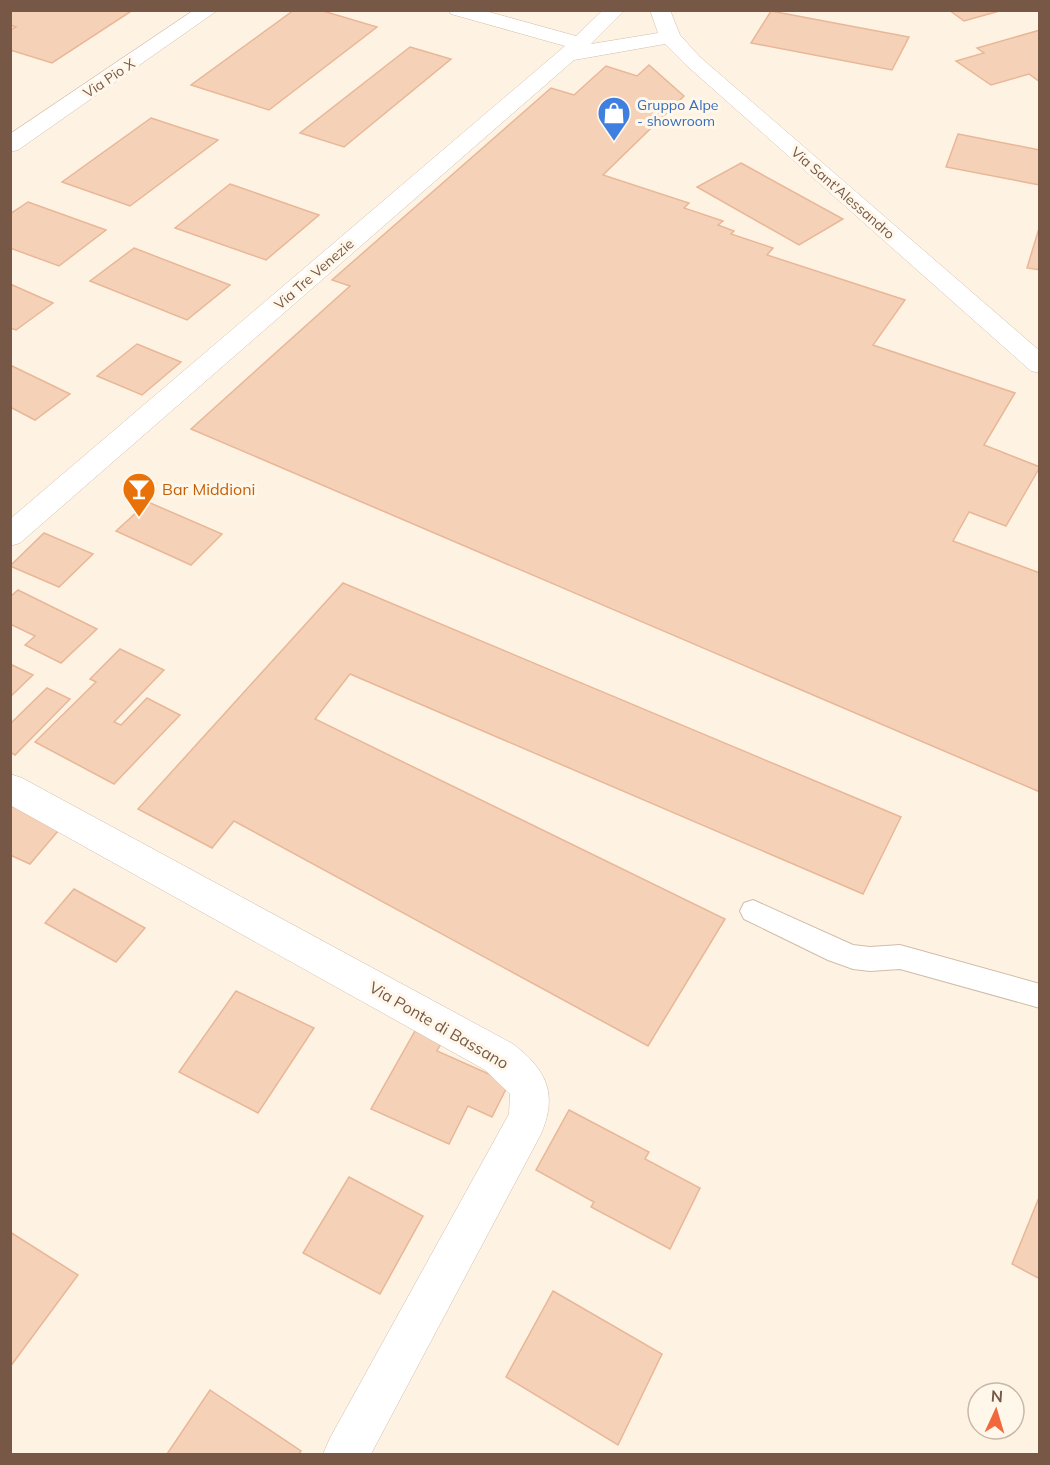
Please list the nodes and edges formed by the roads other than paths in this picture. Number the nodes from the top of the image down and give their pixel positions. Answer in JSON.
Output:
{"nodes":[{"id":1,"x":208,"y":10,"type":"edge"},
{"id":2,"x":458,"y":10,"type":"edge"},
{"id":3,"x":640,"y":22,"type":"edge"},
{"id":4,"x":573,"y":49,"type":"junction"},
{"id":5,"x":10,"y":144,"type":"edge"},
{"id":6,"x":1040,"y":365,"type":"edge"},
{"id":7,"x":10,"y":536,"type":"edge"},
{"id":8,"x":10,"y":788,"type":"edge"},
{"id":9,"x":753,"y":911,"type":"dead end"},
{"id":10,"x":1040,"y":996,"type":"edge"},
{"id":11,"x":346,"y":1455,"type":"edge"}],
"edges":[{"from":1,"to":5,"type":"street","name":"Via Pio X"},
{"from":2,"to":4,"type":"street"},
{"from":3,"to":4,"type":"street","name":"Via Tre Venezie"},
{"from":3,"to":4,"type":"street"},
{"from":3,"to":6,"type":"street","name":"Via Sant'Alessandro"},
{"from":4,"to":7,"type":"street","name":"Via Tre Venezie"},
{"from":8,"to":11,"type":"street","name":"Via Ponte di Bassano"},
{"from":9,"to":10,"type":"lane"}]}
